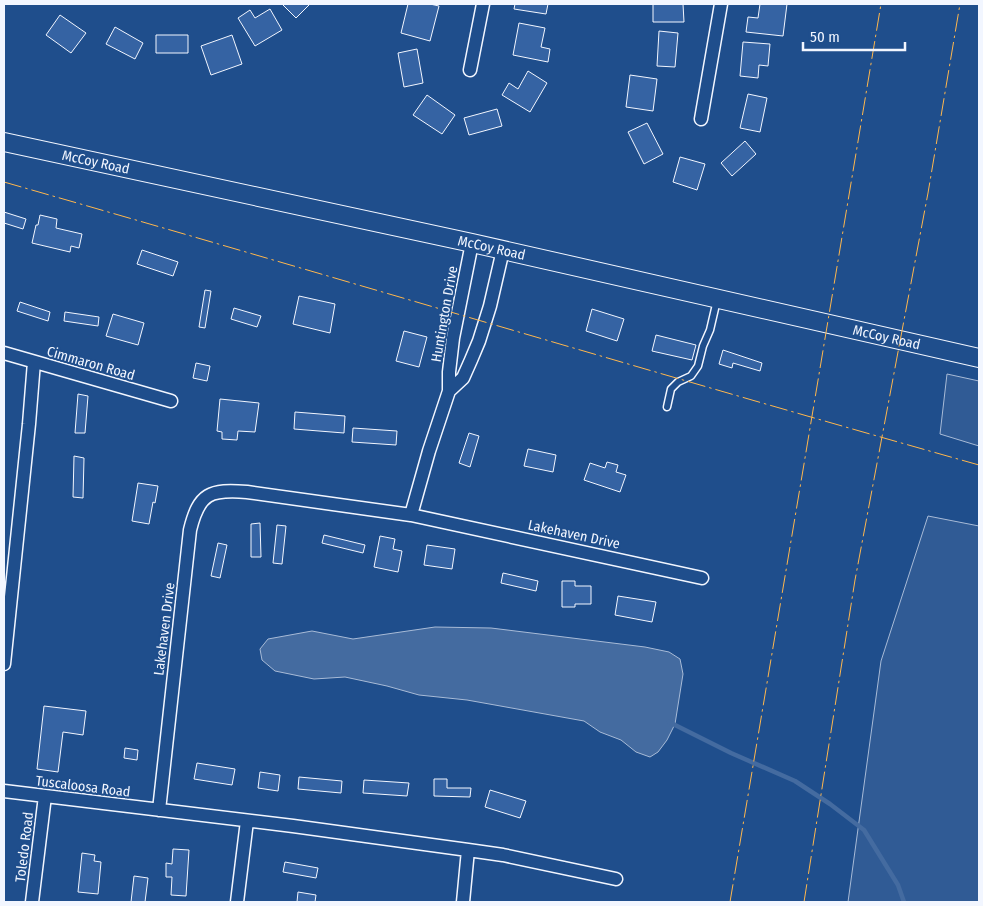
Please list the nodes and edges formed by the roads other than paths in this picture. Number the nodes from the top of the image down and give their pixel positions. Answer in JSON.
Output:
{"nodes":[{"id":1,"x":483,"y":4,"type":"edge"},
{"id":2,"x":721,"y":4,"type":"edge"},
{"id":3,"x":470,"y":70,"type":"dead end"},
{"id":4,"x":702,"y":118,"type":"dead end"},
{"id":5,"x":4,"y":142,"type":"edge"},
{"id":6,"x":472,"y":243,"type":"junction"},
{"id":7,"x":502,"y":250,"type":"junction"},
{"id":8,"x":717,"y":299,"type":"junction"},
{"id":9,"x":4,"y":353,"type":"edge"},
{"id":10,"x":979,"y":358,"type":"edge"},
{"id":11,"x":34,"y":362,"type":"junction"},
{"id":12,"x":449,"y":391,"type":"junction"},
{"id":13,"x":170,"y":401,"type":"dead end"},
{"id":14,"x":667,"y":407,"type":"dead end"},
{"id":15,"x":411,"y":515,"type":"junction"},
{"id":16,"x":702,"y":578,"type":"dead end"},
{"id":17,"x":4,"y":664,"type":"edge"},
{"id":18,"x":4,"y":792,"type":"edge"},
{"id":19,"x":45,"y":796,"type":"junction"},
{"id":20,"x":158,"y":810,"type":"junction"},
{"id":21,"x":247,"y":821,"type":"junction"},
{"id":22,"x":468,"y":850,"type":"junction"},
{"id":23,"x":616,"y":879,"type":"dead end"},
{"id":24,"x":32,"y":902,"type":"edge"},
{"id":25,"x":237,"y":902,"type":"edge"},
{"id":26,"x":463,"y":902,"type":"edge"}],
"edges":[{"from":1,"to":3,"type":"street"},
{"from":2,"to":4,"type":"street"},
{"from":5,"to":6,"type":"main road","name":"McCoy Road"},
{"from":6,"to":7,"type":"main road","name":"McCoy Road"},
{"from":6,"to":12,"type":"street","name":"Huntington Drive"},
{"from":7,"to":8,"type":"main road","name":"McCoy Road"},
{"from":7,"to":12,"type":"street","name":"Huntington Drive"},
{"from":8,"to":10,"type":"main road","name":"McCoy Road"},
{"from":8,"to":14,"type":"lane"},
{"from":9,"to":11,"type":"street","name":"Cimmaron Road"},
{"from":11,"to":13,"type":"street","name":"Cimmaron Road"},
{"from":11,"to":17,"type":"street"},
{"from":12,"to":15,"type":"street","name":"Huntington Drive"},
{"from":15,"to":16,"type":"street","name":"Lakehaven Drive"},
{"from":15,"to":20,"type":"street","name":"Lakehaven Drive"},
{"from":18,"to":19,"type":"street","name":"Tuscaloosa Road"},
{"from":19,"to":20,"type":"street","name":"Tuscaloosa Road"},
{"from":19,"to":24,"type":"street","name":"Toledo Road"},
{"from":20,"to":21,"type":"street"},
{"from":21,"to":22,"type":"street"},
{"from":21,"to":25,"type":"street"},
{"from":22,"to":23,"type":"street"},
{"from":22,"to":26,"type":"street"}]}
